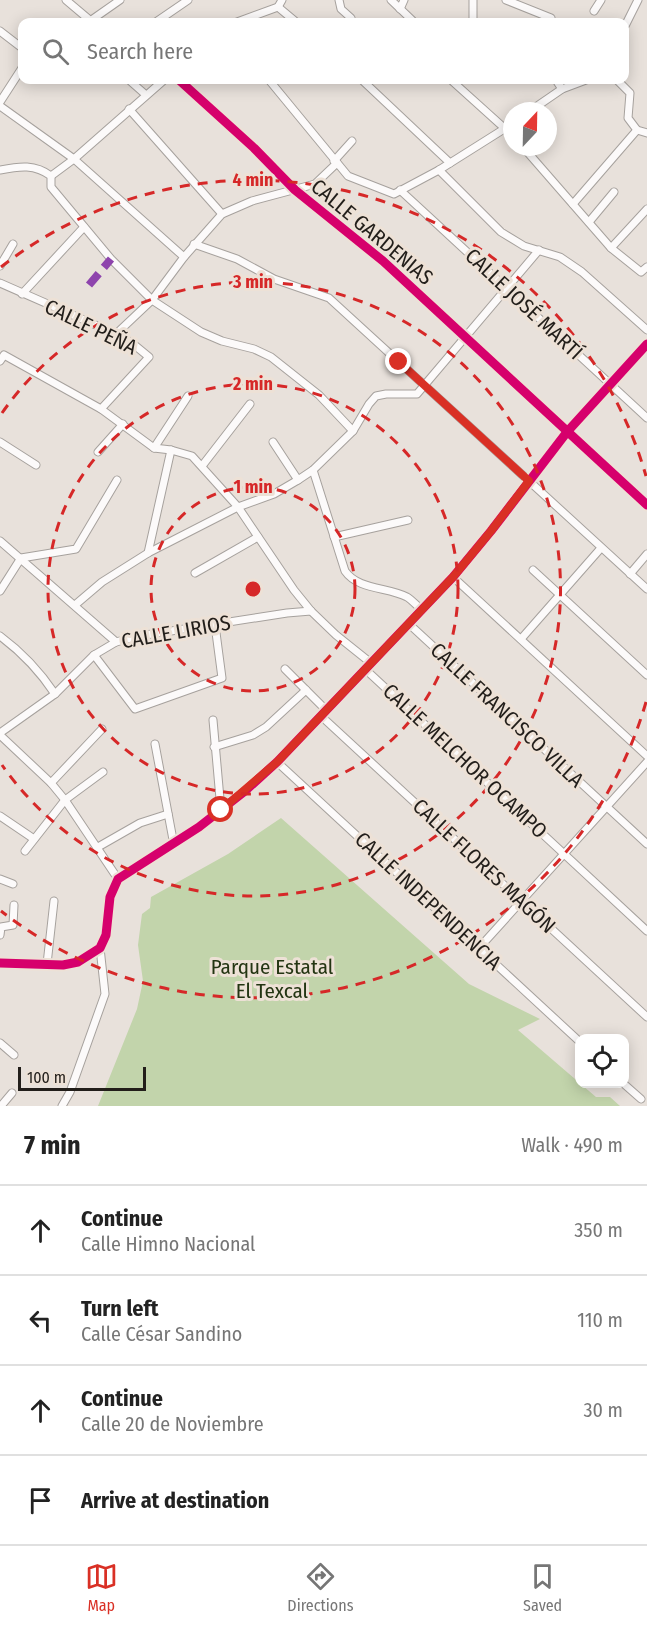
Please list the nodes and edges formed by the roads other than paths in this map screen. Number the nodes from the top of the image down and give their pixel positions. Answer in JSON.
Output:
{"nodes":[{"id":1,"x":66,"y":0,"type":"edge"},
{"id":2,"x":120,"y":0,"type":"edge"},
{"id":3,"x":188,"y":0,"type":"edge"},
{"id":4,"x":339,"y":0,"type":"edge"},
{"id":5,"x":391,"y":0,"type":"edge"},
{"id":6,"x":404,"y":0,"type":"edge"},
{"id":7,"x":473,"y":0,"type":"edge"},
{"id":8,"x":506,"y":0,"type":"edge"},
{"id":9,"x":601,"y":0,"type":"edge"},
{"id":10,"x":638,"y":0,"type":"edge"},
{"id":11,"x":280,"y":3,"type":"edge"},
{"id":12,"x":400,"y":9,"type":"junction"},
{"id":13,"x":594,"y":11,"type":"dead end"},
{"id":14,"x":86,"y":18,"type":"edge"},
{"id":15,"x":96,"y":18,"type":"edge"},
{"id":16,"x":162,"y":18,"type":"edge"},
{"id":17,"x":246,"y":18,"type":"edge"},
{"id":18,"x":293,"y":18,"type":"edge"},
{"id":19,"x":351,"y":18,"type":"dead end"},
{"id":20,"x":410,"y":18,"type":"edge"},
{"id":21,"x":473,"y":18,"type":"edge"},
{"id":22,"x":551,"y":18,"type":"dead end"},
{"id":23,"x":629,"y":18,"type":"edge"},
{"id":24,"x":0,"y":31,"type":"edge"},
{"id":25,"x":18,"y":45,"type":"edge"},
{"id":26,"x":18,"y":75,"type":"edge"},
{"id":27,"x":134,"y":84,"type":"edge"},
{"id":28,"x":159,"y":84,"type":"edge"},
{"id":29,"x":183,"y":84,"type":"edge"},
{"id":30,"x":272,"y":84,"type":"edge"},
{"id":31,"x":368,"y":84,"type":"edge"},
{"id":32,"x":456,"y":84,"type":"edge"},
{"id":33,"x":559,"y":84,"type":"edge"},
{"id":34,"x":575,"y":84,"type":"edge"},
{"id":35,"x":621,"y":84,"type":"edge"},
{"id":36,"x":562,"y":89,"type":"junction"},
{"id":37,"x":146,"y":95,"type":"junction"},
{"id":38,"x":544,"y":102,"type":"edge"},
{"id":39,"x":0,"y":104,"type":"edge"},
{"id":40,"x":129,"y":109,"type":"junction"},
{"id":41,"x":503,"y":121,"type":"edge"},
{"id":42,"x":503,"y":130,"type":"edge"},
{"id":43,"x":637,"y":130,"type":"junction"},
{"id":44,"x":647,"y":133,"type":"edge"},
{"id":45,"x":352,"y":141,"type":"dead end"},
{"id":46,"x":531,"y":156,"type":"edge"},
{"id":47,"x":74,"y":159,"type":"junction"},
{"id":48,"x":336,"y":162,"type":"junction"},
{"id":49,"x":0,"y":163,"type":"edge"},
{"id":50,"x":450,"y":163,"type":"junction"},
{"id":51,"x":4,"y":169,"type":"edge"},
{"id":52,"x":439,"y":170,"type":"junction"},
{"id":53,"x":51,"y":176,"type":"junction"},
{"id":54,"x":295,"y":190,"type":"junction"},
{"id":55,"x":397,"y":192,"type":"junction"},
{"id":56,"x":614,"y":192,"type":"dead end"},
{"id":57,"x":573,"y":204,"type":"junction"},
{"id":58,"x":647,"y":209,"type":"edge"},
{"id":59,"x":222,"y":214,"type":"junction"},
{"id":60,"x":589,"y":222,"type":"junction"},
{"id":61,"x":84,"y":227,"type":"junction"},
{"id":62,"x":13,"y":244,"type":"dead end"},
{"id":63,"x":194,"y":244,"type":"junction"},
{"id":64,"x":611,"y":248,"type":"junction"},
{"id":65,"x":539,"y":250,"type":"junction"},
{"id":66,"x":184,"y":257,"type":"junction"},
{"id":67,"x":0,"y":266,"type":"edge"},
{"id":68,"x":647,"y":267,"type":"edge"},
{"id":69,"x":0,"y":283,"type":"edge"},
{"id":70,"x":507,"y":289,"type":"junction"},
{"id":71,"x":22,"y":294,"type":"junction"},
{"id":72,"x":152,"y":300,"type":"junction"},
{"id":73,"x":647,"y":330,"type":"edge"},
{"id":74,"x":116,"y":334,"type":"junction"},
{"id":75,"x":465,"y":336,"type":"junction"},
{"id":76,"x":647,"y":344,"type":"edge"},
{"id":77,"x":0,"y":361,"type":"edge"},
{"id":78,"x":610,"y":384,"type":"junction"},
{"id":79,"x":425,"y":385,"type":"junction"},
{"id":80,"x":188,"y":396,"type":"dead end"},
{"id":81,"x":250,"y":404,"type":"dead end"},
{"id":82,"x":101,"y":409,"type":"junction"},
{"id":83,"x":647,"y":418,"type":"edge"},
{"id":84,"x":123,"y":424,"type":"junction"},
{"id":85,"x":353,"y":431,"type":"junction"},
{"id":86,"x":567,"y":432,"type":"junction"},
{"id":87,"x":0,"y":442,"type":"edge"},
{"id":88,"x":273,"y":442,"type":"dead end"},
{"id":89,"x":154,"y":448,"type":"junction"},
{"id":90,"x":171,"y":450,"type":"junction"},
{"id":91,"x":98,"y":452,"type":"dead end"},
{"id":92,"x":36,"y":465,"type":"dead end"},
{"id":93,"x":202,"y":466,"type":"junction"},
{"id":94,"x":313,"y":470,"type":"junction"},
{"id":95,"x":117,"y":480,"type":"dead end"},
{"id":96,"x":298,"y":480,"type":"junction"},
{"id":97,"x":529,"y":481,"type":"junction"},
{"id":98,"x":647,"y":504,"type":"edge"},
{"id":99,"x":238,"y":507,"type":"junction"},
{"id":100,"x":408,"y":520,"type":"dead end"},
{"id":101,"x":258,"y":537,"type":"junction"},
{"id":102,"x":334,"y":537,"type":"junction"},
{"id":103,"x":0,"y":541,"type":"edge"},
{"id":104,"x":601,"y":548,"type":"junction"},
{"id":105,"x":148,"y":553,"type":"junction"},
{"id":106,"x":647,"y":554,"type":"edge"},
{"id":107,"x":21,"y":558,"type":"junction"},
{"id":108,"x":533,"y":570,"type":"dead end"},
{"id":109,"x":195,"y":573,"type":"dead end"},
{"id":110,"x":630,"y":574,"type":"junction"},
{"id":111,"x":453,"y":577,"type":"junction"},
{"id":112,"x":647,"y":589,"type":"edge"},
{"id":113,"x":0,"y":591,"type":"edge"},
{"id":114,"x":560,"y":594,"type":"junction"},
{"id":115,"x":75,"y":605,"type":"junction"},
{"id":116,"x":422,"y":610,"type":"junction"},
{"id":117,"x":311,"y":611,"type":"junction"},
{"id":118,"x":409,"y":624,"type":"junction"},
{"id":119,"x":215,"y":625,"type":"junction"},
{"id":120,"x":0,"y":636,"type":"edge"},
{"id":121,"x":521,"y":639,"type":"junction"},
{"id":122,"x":116,"y":642,"type":"junction"},
{"id":123,"x":94,"y":656,"type":"junction"},
{"id":124,"x":371,"y":663,"type":"junction"},
{"id":125,"x":285,"y":669,"type":"dead end"},
{"id":126,"x":365,"y":669,"type":"junction"},
{"id":127,"x":647,"y":675,"type":"edge"},
{"id":128,"x":306,"y":690,"type":"junction"},
{"id":129,"x":55,"y":694,"type":"junction"},
{"id":130,"x":323,"y":713,"type":"junction"},
{"id":131,"x":213,"y":720,"type":"dead end"},
{"id":132,"x":102,"y":729,"type":"dead end"},
{"id":133,"x":0,"y":734,"type":"edge"},
{"id":134,"x":155,"y":744,"type":"dead end"},
{"id":135,"x":214,"y":747,"type":"junction"},
{"id":136,"x":647,"y":756,"type":"edge"},
{"id":137,"x":277,"y":762,"type":"junction"},
{"id":138,"x":647,"y":762,"type":"edge"},
{"id":139,"x":103,"y":772,"type":"dead end"},
{"id":140,"x":51,"y":783,"type":"junction"},
{"id":141,"x":65,"y":800,"type":"junction"},
{"id":142,"x":606,"y":806,"type":"junction"},
{"id":143,"x":221,"y":810,"type":"junction"},
{"id":144,"x":168,"y":814,"type":"junction"},
{"id":145,"x":0,"y":816,"type":"edge"},
{"id":146,"x":34,"y":838,"type":"junction"},
{"id":147,"x":647,"y":844,"type":"edge"},
{"id":148,"x":174,"y":845,"type":"junction"},
{"id":149,"x":98,"y":847,"type":"junction"},
{"id":150,"x":25,"y":851,"type":"dead end"},
{"id":151,"x":564,"y":854,"type":"junction"},
{"id":152,"x":0,"y":879,"type":"edge"},
{"id":153,"x":118,"y":879,"type":"junction"},
{"id":154,"x":13,"y":884,"type":"dead end"},
{"id":155,"x":522,"y":900,"type":"junction"},
{"id":156,"x":54,"y":901,"type":"dead end"},
{"id":157,"x":14,"y":905,"type":"dead end"},
{"id":158,"x":647,"y":931,"type":"edge"},
{"id":159,"x":0,"y":935,"type":"edge"},
{"id":160,"x":100,"y":948,"type":"junction"},
{"id":161,"x":479,"y":948,"type":"junction"},
{"id":162,"x":0,"y":963,"type":"edge"},
{"id":163,"x":47,"y":964,"type":"junction"},
{"id":164,"x":647,"y":1017,"type":"edge"},
{"id":165,"x":575,"y":1038,"type":"edge"},
{"id":166,"x":0,"y":1043,"type":"edge"},
{"id":167,"x":14,"y":1055,"type":"dead end"},
{"id":168,"x":629,"y":1088,"type":"edge"},
{"id":169,"x":12,"y":1093,"type":"dead end"},
{"id":170,"x":641,"y":1099,"type":"dead end"},
{"id":171,"x":1,"y":1106,"type":"edge"},
{"id":172,"x":62,"y":1106,"type":"edge"}],
"edges":[{"from":1,"to":14,"type":"street"},
{"from":2,"to":15,"type":"street"},
{"from":3,"to":16,"type":"street"},
{"from":4,"to":19,"type":"street"},
{"from":5,"to":12,"type":"street"},
{"from":6,"to":12,"type":"street"},
{"from":7,"to":21,"type":"street"},
{"from":8,"to":22,"type":"street"},
{"from":9,"to":13,"type":"street"},
{"from":10,"to":23,"type":"street"},
{"from":11,"to":17,"type":"street"},
{"from":11,"to":18,"type":"street"},
{"from":12,"to":20,"type":"street"},
{"from":24,"to":25,"type":"street"},
{"from":26,"to":39,"type":"street"},
{"from":27,"to":37,"type":"street"},
{"from":28,"to":37,"type":"street"},
{"from":29,"to":54,"type":"street","name":"CALLE GARDENIAS"},
{"from":30,"to":48,"type":"street"},
{"from":31,"to":50,"type":"street"},
{"from":32,"to":41,"type":"street"},
{"from":33,"to":36,"type":"street"},
{"from":34,"to":36,"type":"street"},
{"from":35,"to":43,"type":"street"},
{"from":36,"to":38,"type":"street"},
{"from":37,"to":40,"type":"street"},
{"from":39,"to":47,"type":"street"},
{"from":40,"to":47,"type":"street"},
{"from":40,"to":59,"type":"street"},
{"from":42,"to":50,"type":"street"},
{"from":43,"to":44,"type":"street"},
{"from":43,"to":57,"type":"street"},
{"from":45,"to":48,"type":"street"},
{"from":46,"to":57,"type":"street"},
{"from":47,"to":53,"type":"street"},
{"from":47,"to":66,"type":"street"},
{"from":48,"to":54,"type":"street"},
{"from":48,"to":55,"type":"street"},
{"from":49,"to":51,"type":"street"},
{"from":50,"to":52,"type":"street"},
{"from":51,"to":53,"type":"street"},
{"from":52,"to":55,"type":"street"},
{"from":52,"to":65,"type":"street"},
{"from":53,"to":61,"type":"street"},
{"from":54,"to":59,"type":"street"},
{"from":54,"to":75,"type":"street","name":"CALLE GARDENIAS"},
{"from":55,"to":70,"type":"street","name":"CALLE JOSÉ MARTÍ"},
{"from":56,"to":60,"type":"street"},
{"from":57,"to":60,"type":"street"},
{"from":58,"to":64,"type":"street"},
{"from":59,"to":63,"type":"street"},
{"from":60,"to":64,"type":"street"},
{"from":61,"to":71,"type":"street"},
{"from":61,"to":72,"type":"street"},
{"from":62,"to":67,"type":"street"},
{"from":63,"to":66,"type":"street"},
{"from":63,"to":79,"type":"street"},
{"from":64,"to":68,"type":"street"},
{"from":65,"to":70,"type":"street"},
{"from":65,"to":73,"type":"street"},
{"from":66,"to":72,"type":"street"},
{"from":69,"to":71,"type":"street","name":"CALLE PEÑA"},
{"from":70,"to":75,"type":"street"},
{"from":70,"to":78,"type":"street","name":"CALLE JOSÉ MARTÍ"},
{"from":71,"to":74,"type":"street","name":"CALLE PEÑA"},
{"from":72,"to":74,"type":"street"},
{"from":72,"to":85,"type":"street"},
{"from":74,"to":82,"type":"street","name":"CALLE PEÑA"},
{"from":75,"to":79,"type":"street"},
{"from":75,"to":86,"type":"street","name":"CALLE GARDENIAS"},
{"from":76,"to":78,"type":"street"},
{"from":77,"to":82,"type":"street"},
{"from":78,"to":83,"type":"street","name":"CALLE JOSÉ MARTÍ"},
{"from":78,"to":86,"type":"street"},
{"from":79,"to":85,"type":"street"},
{"from":79,"to":97,"type":"street"},
{"from":80,"to":89,"type":"street"},
{"from":81,"to":93,"type":"street"},
{"from":82,"to":84,"type":"street"},
{"from":84,"to":89,"type":"street"},
{"from":84,"to":91,"type":"street"},
{"from":85,"to":94,"type":"street"},
{"from":86,"to":97,"type":"street"},
{"from":86,"to":98,"type":"street","name":"CALLE GARDENIAS"},
{"from":87,"to":92,"type":"street"},
{"from":88,"to":96,"type":"street"},
{"from":89,"to":90,"type":"street"},
{"from":90,"to":93,"type":"street"},
{"from":90,"to":105,"type":"street"},
{"from":93,"to":99,"type":"street"},
{"from":94,"to":96,"type":"street"},
{"from":94,"to":102,"type":"street"},
{"from":95,"to":107,"type":"street"},
{"from":96,"to":99,"type":"street"},
{"from":97,"to":104,"type":"street"},
{"from":97,"to":111,"type":"street"},
{"from":99,"to":101,"type":"street"},
{"from":99,"to":105,"type":"street"},
{"from":100,"to":102,"type":"street"},
{"from":101,"to":109,"type":"street"},
{"from":101,"to":117,"type":"street"},
{"from":102,"to":116,"type":"street"},
{"from":103,"to":107,"type":"street"},
{"from":104,"to":110,"type":"street"},
{"from":104,"to":114,"type":"street"},
{"from":105,"to":115,"type":"street"},
{"from":106,"to":110,"type":"street"},
{"from":107,"to":113,"type":"street"},
{"from":107,"to":115,"type":"street"},
{"from":108,"to":114,"type":"street"},
{"from":110,"to":112,"type":"street"},
{"from":111,"to":116,"type":"street"},
{"from":111,"to":121,"type":"street"},
{"from":114,"to":121,"type":"street"},
{"from":114,"to":127,"type":"street"},
{"from":115,"to":122,"type":"street"},
{"from":116,"to":118,"type":"street"},
{"from":117,"to":119,"type":"street","name":"CALLE LIRIOS"},
{"from":117,"to":124,"type":"street"},
{"from":118,"to":124,"type":"street"},
{"from":118,"to":142,"type":"street","name":"CALLE FRANCISCO VILLA"},
{"from":119,"to":122,"type":"street","name":"CALLE LIRIOS"},
{"from":119,"to":123,"type":"street"},
{"from":120,"to":129,"type":"street"},
{"from":121,"to":136,"type":"street"},
{"from":122,"to":123,"type":"street","name":"CALLE LIRIOS"},
{"from":123,"to":129,"type":"street","name":"CALLE LIRIOS"},
{"from":124,"to":126,"type":"street"},
{"from":125,"to":128,"type":"street","name":"CALLE FLORES MAGÓN"},
{"from":126,"to":130,"type":"street"},
{"from":126,"to":151,"type":"street","name":"CALLE MELCHOR OCAMPO"},
{"from":128,"to":130,"type":"street","name":"CALLE FLORES MAGÓN"},
{"from":128,"to":135,"type":"street"},
{"from":129,"to":133,"type":"street","name":"CALLE LIRIOS"},
{"from":130,"to":137,"type":"street"},
{"from":130,"to":155,"type":"street","name":"CALLE FLORES MAGÓN"},
{"from":131,"to":135,"type":"street"},
{"from":132,"to":140,"type":"street"},
{"from":133,"to":140,"type":"street"},
{"from":134,"to":144,"type":"street"},
{"from":135,"to":143,"type":"street"},
{"from":137,"to":143,"type":"street"},
{"from":137,"to":161,"type":"street","name":"CALLE INDEPENDENCIA"},
{"from":138,"to":142,"type":"street"},
{"from":139,"to":141,"type":"street"},
{"from":140,"to":141,"type":"street"},
{"from":141,"to":146,"type":"street"},
{"from":141,"to":149,"type":"street"},
{"from":142,"to":147,"type":"street","name":"CALLE FRANCISCO VILLA"},
{"from":142,"to":151,"type":"street"},
{"from":143,"to":148,"type":"street"},
{"from":144,"to":148,"type":"street"},
{"from":144,"to":149,"type":"street"},
{"from":145,"to":146,"type":"street"},
{"from":146,"to":150,"type":"street"},
{"from":148,"to":153,"type":"street"},
{"from":149,"to":153,"type":"street"},
{"from":151,"to":155,"type":"street"},
{"from":151,"to":158,"type":"street","name":"CALLE MELCHOR OCAMPO"},
{"from":152,"to":154,"type":"street"},
{"from":153,"to":160,"type":"street"},
{"from":155,"to":161,"type":"street"},
{"from":155,"to":164,"type":"street","name":"CALLE FLORES MAGÓN"},
{"from":156,"to":163,"type":"street"},
{"from":157,"to":159,"type":"street"},
{"from":160,"to":163,"type":"street"},
{"from":160,"to":172,"type":"street"},
{"from":161,"to":165,"type":"street","name":"CALLE INDEPENDENCIA"},
{"from":162,"to":163,"type":"street"},
{"from":166,"to":167,"type":"street"},
{"from":168,"to":170,"type":"street"},
{"from":169,"to":171,"type":"street"}]}
